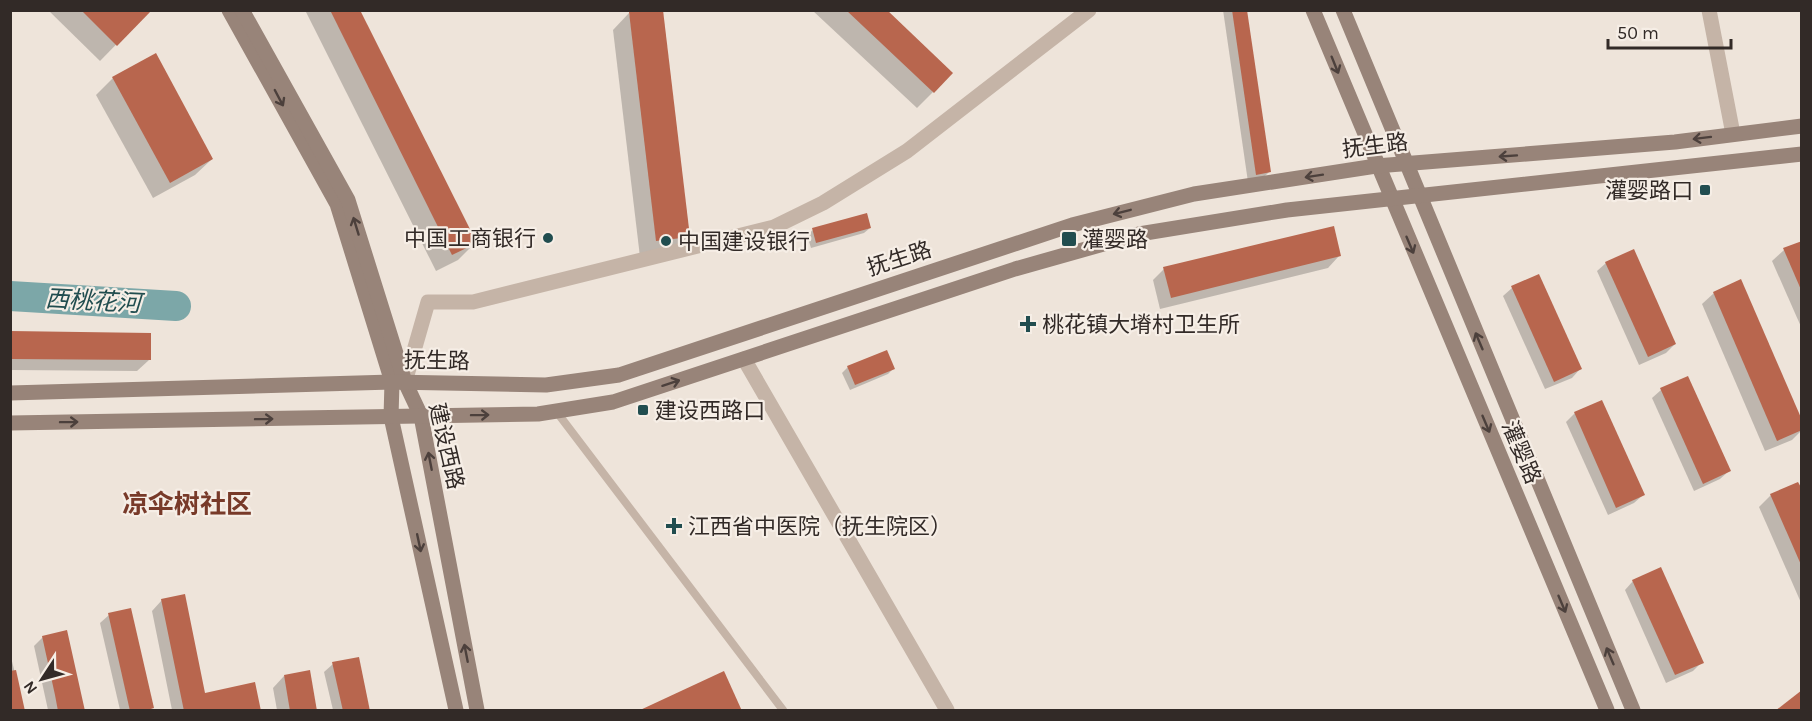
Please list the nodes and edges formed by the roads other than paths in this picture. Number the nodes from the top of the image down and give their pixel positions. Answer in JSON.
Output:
{"nodes":[{"id":1,"x":229,"y":10,"type":"edge"},
{"id":2,"x":242,"y":10,"type":"edge"},
{"id":3,"x":1089,"y":10,"type":"edge"},
{"id":4,"x":1313,"y":10,"type":"edge"},
{"id":5,"x":1343,"y":10,"type":"edge"},
{"id":6,"x":1709,"y":10,"type":"edge"},
{"id":7,"x":1802,"y":126,"type":"edge"},
{"id":8,"x":1733,"y":134,"type":"junction"},
{"id":9,"x":1802,"y":154,"type":"edge"},
{"id":10,"x":1405,"y":164,"type":"junction"},
{"id":11,"x":1376,"y":166,"type":"junction"},
{"id":12,"x":1419,"y":195,"type":"junction"},
{"id":13,"x":1390,"y":198,"type":"junction"},
{"id":14,"x":744,"y":359,"type":"junction"},
{"id":15,"x":398,"y":382,"type":"junction"},
{"id":16,"x":10,"y":393,"type":"edge"},
{"id":17,"x":556,"y":411,"type":"junction"},
{"id":18,"x":421,"y":416,"type":"junction"},
{"id":19,"x":391,"y":417,"type":"junction"},
{"id":20,"x":10,"y":423,"type":"edge"},
{"id":21,"x":456,"y":711,"type":"edge"},
{"id":22,"x":477,"y":711,"type":"edge"},
{"id":23,"x":783,"y":711,"type":"edge"},
{"id":24,"x":947,"y":711,"type":"edge"},
{"id":25,"x":1607,"y":711,"type":"edge"},
{"id":26,"x":1633,"y":711,"type":"edge"}],
"edges":[{"from":1,"to":15,"type":"main road","name":"建设西路","one_way":true},
{"from":15,"to":2,"type":"main road","name":"建设西路","one_way":true},
{"from":3,"to":15,"type":"street"},
{"from":4,"to":11,"type":"main road","name":"灌婴路","one_way":true},
{"from":5,"to":10,"type":"main road","name":"灌婴路"},
{"from":6,"to":8,"type":"street"},
{"from":7,"to":8,"type":"main road","name":"抚生路"},
{"from":8,"to":10,"type":"main road","name":"抚生路","one_way":true},
{"from":9,"to":12,"type":"main road","name":"抚生路"},
{"from":10,"to":11,"type":"main road","name":"抚生路"},
{"from":10,"to":12,"type":"main road","name":"灌婴路"},
{"from":11,"to":13,"type":"main road","name":"灌婴路"},
{"from":11,"to":15,"type":"main road","name":"抚生路","one_way":true},
{"from":12,"to":13,"type":"main road","name":"抚生路"},
{"from":26,"to":12,"type":"main road","name":"灌婴路","one_way":true},
{"from":13,"to":14,"type":"main road","name":"抚生路"},
{"from":13,"to":25,"type":"main road","name":"灌婴路","one_way":true},
{"from":17,"to":14,"type":"main road","name":"抚生路","one_way":true},
{"from":14,"to":24,"type":"street"},
{"from":15,"to":16,"type":"main road","name":"抚生路"},
{"from":15,"to":18,"type":"main road","name":"建设西路"},
{"from":15,"to":19,"type":"main road","name":"建设西路"},
{"from":18,"to":17,"type":"main road","name":"抚生路","one_way":true},
{"from":17,"to":23,"type":"lane"},
{"from":18,"to":19,"type":"main road","name":"抚生路"},
{"from":22,"to":18,"type":"main road","name":"建设西路","one_way":true},
{"from":20,"to":19,"type":"main road","name":"抚生路","one_way":true},
{"from":19,"to":21,"type":"main road","name":"建设西路","one_way":true}]}
